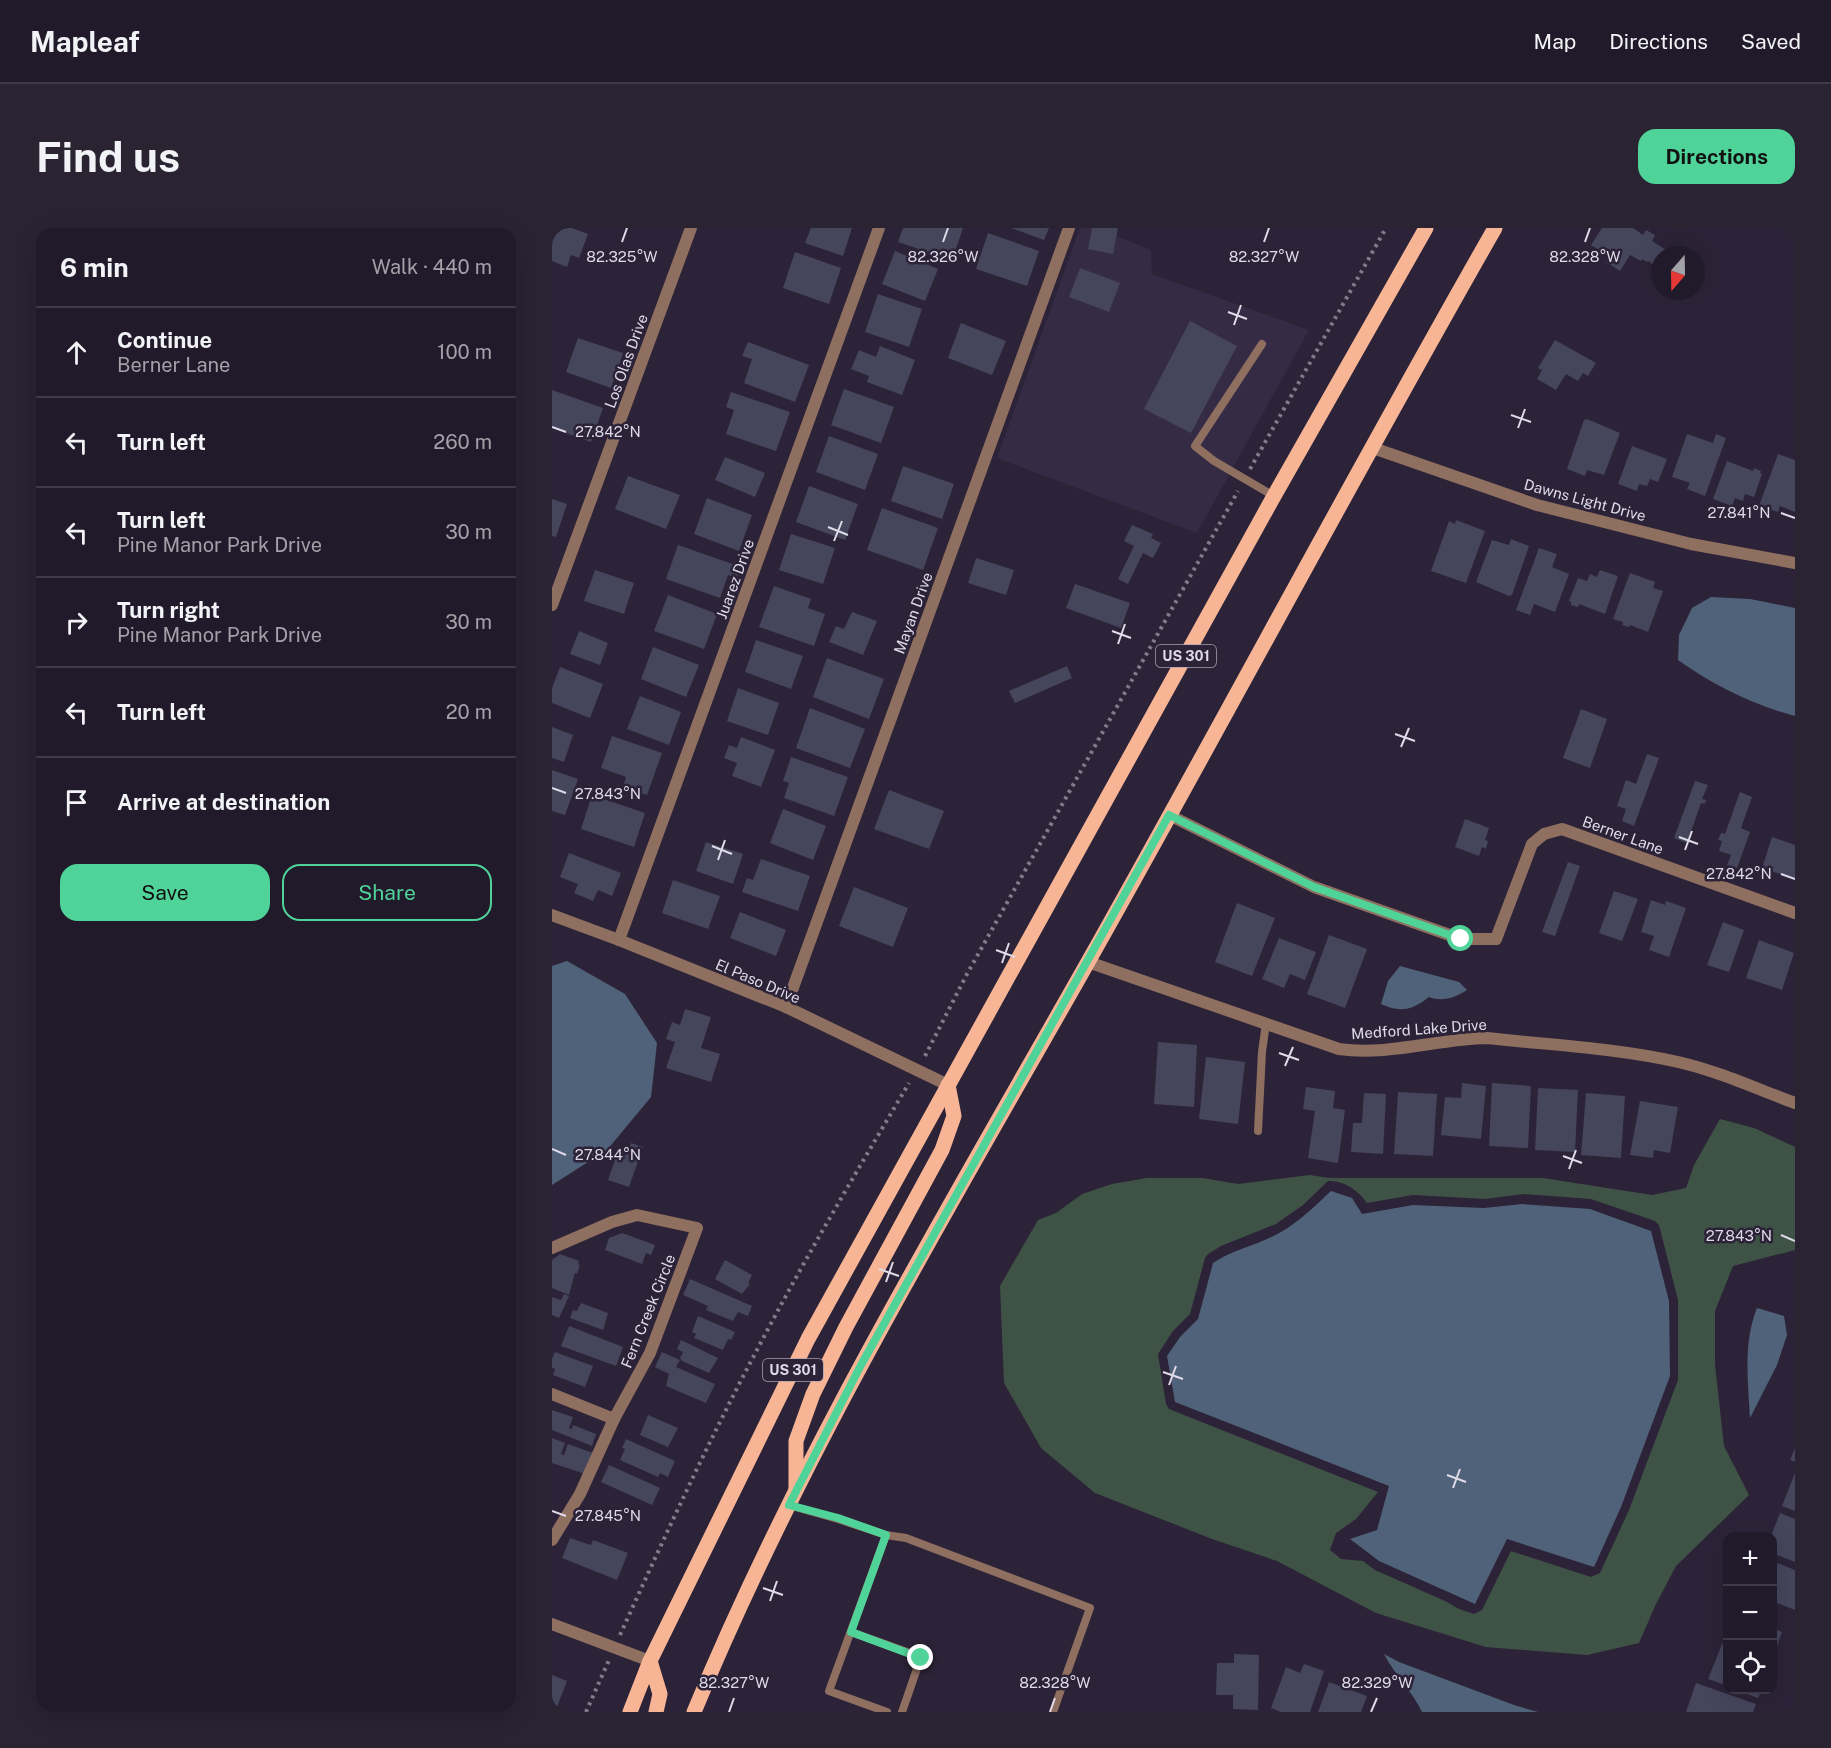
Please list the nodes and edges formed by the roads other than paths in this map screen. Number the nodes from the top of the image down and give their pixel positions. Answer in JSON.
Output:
{"nodes":[{"id":1,"x":691,"y":228,"type":"edge"},
{"id":2,"x":879,"y":228,"type":"edge"},
{"id":3,"x":1069,"y":228,"type":"edge"},
{"id":4,"x":1426,"y":228,"type":"edge"},
{"id":5,"x":1492,"y":230,"type":"edge"},
{"id":6,"x":1263,"y":344,"type":"dead end"},
{"id":7,"x":1373,"y":447,"type":"junction"},
{"id":8,"x":1274,"y":495,"type":"junction"},
{"id":9,"x":1795,"y":563,"type":"edge"},
{"id":10,"x":552,"y":605,"type":"edge"},
{"id":11,"x":1169,"y":815,"type":"junction"},
{"id":12,"x":1795,"y":913,"type":"edge"},
{"id":13,"x":552,"y":915,"type":"edge"},
{"id":14,"x":619,"y":940,"type":"junction"},
{"id":15,"x":1088,"y":962,"type":"junction"},
{"id":16,"x":786,"y":1007,"type":"junction"},
{"id":17,"x":1266,"y":1023,"type":"junction"},
{"id":18,"x":948,"y":1085,"type":"junction"},
{"id":19,"x":1795,"y":1103,"type":"edge"},
{"id":20,"x":1258,"y":1131,"type":"dead end"},
{"id":21,"x":552,"y":1248,"type":"edge"},
{"id":22,"x":552,"y":1394,"type":"edge"},
{"id":23,"x":615,"y":1419,"type":"junction"},
{"id":24,"x":796,"y":1490,"type":"junction"},
{"id":25,"x":789,"y":1505,"type":"junction"},
{"id":26,"x":886,"y":1535,"type":"junction"},
{"id":27,"x":552,"y":1540,"type":"edge"},
{"id":28,"x":552,"y":1624,"type":"edge"},
{"id":29,"x":851,"y":1632,"type":"junction"},
{"id":30,"x":650,"y":1661,"type":"junction"},
{"id":31,"x":630,"y":1712,"type":"edge"},
{"id":32,"x":656,"y":1712,"type":"edge"},
{"id":33,"x":694,"y":1712,"type":"edge"},
{"id":34,"x":887,"y":1712,"type":"edge"},
{"id":35,"x":902,"y":1712,"type":"edge"},
{"id":36,"x":1053,"y":1712,"type":"edge"}],
"edges":[{"from":1,"to":10,"type":"street","name":"Los Olas Drive"},
{"from":2,"to":14,"type":"street","name":"Juarez Drive"},
{"from":3,"to":16,"type":"street","name":"Mayan Drive"},
{"from":4,"to":8,"type":"main road","number":"US 301"},
{"from":5,"to":7,"type":"main road"},
{"from":6,"to":8,"type":"lane"},
{"from":7,"to":9,"type":"street","name":"Dawns Light Drive"},
{"from":7,"to":11,"type":"main road"},
{"from":8,"to":18,"type":"main road","number":"US 301"},
{"from":11,"to":12,"type":"street","name":"Berner Lane"},
{"from":11,"to":15,"type":"main road"},
{"from":13,"to":14,"type":"street","name":"El Paso Drive"},
{"from":14,"to":16,"type":"street","name":"El Paso Drive"},
{"from":15,"to":17,"type":"street","name":"Medford Lake Drive"},
{"from":15,"to":24,"type":"main road"},
{"from":16,"to":18,"type":"street","name":"El Paso Drive"},
{"from":17,"to":19,"type":"street","name":"Medford Lake Drive"},
{"from":17,"to":20,"type":"lane"},
{"from":18,"to":24,"type":"main road"},
{"from":18,"to":30,"type":"main road","number":"US 301"},
{"from":21,"to":23,"type":"street","name":"Fern Creek Circle"},
{"from":22,"to":23,"type":"street"},
{"from":23,"to":27,"type":"street","name":"Fern Creek Circle"},
{"from":24,"to":25,"type":"main road"},
{"from":25,"to":26,"type":"lane"},
{"from":25,"to":33,"type":"main road"},
{"from":26,"to":29,"type":"lane"},
{"from":26,"to":36,"type":"lane"},
{"from":28,"to":30,"type":"street"},
{"from":29,"to":34,"type":"lane"},
{"from":29,"to":35,"type":"lane"},
{"from":30,"to":31,"type":"main road","number":"US 301"},
{"from":30,"to":32,"type":"main road"}]}
